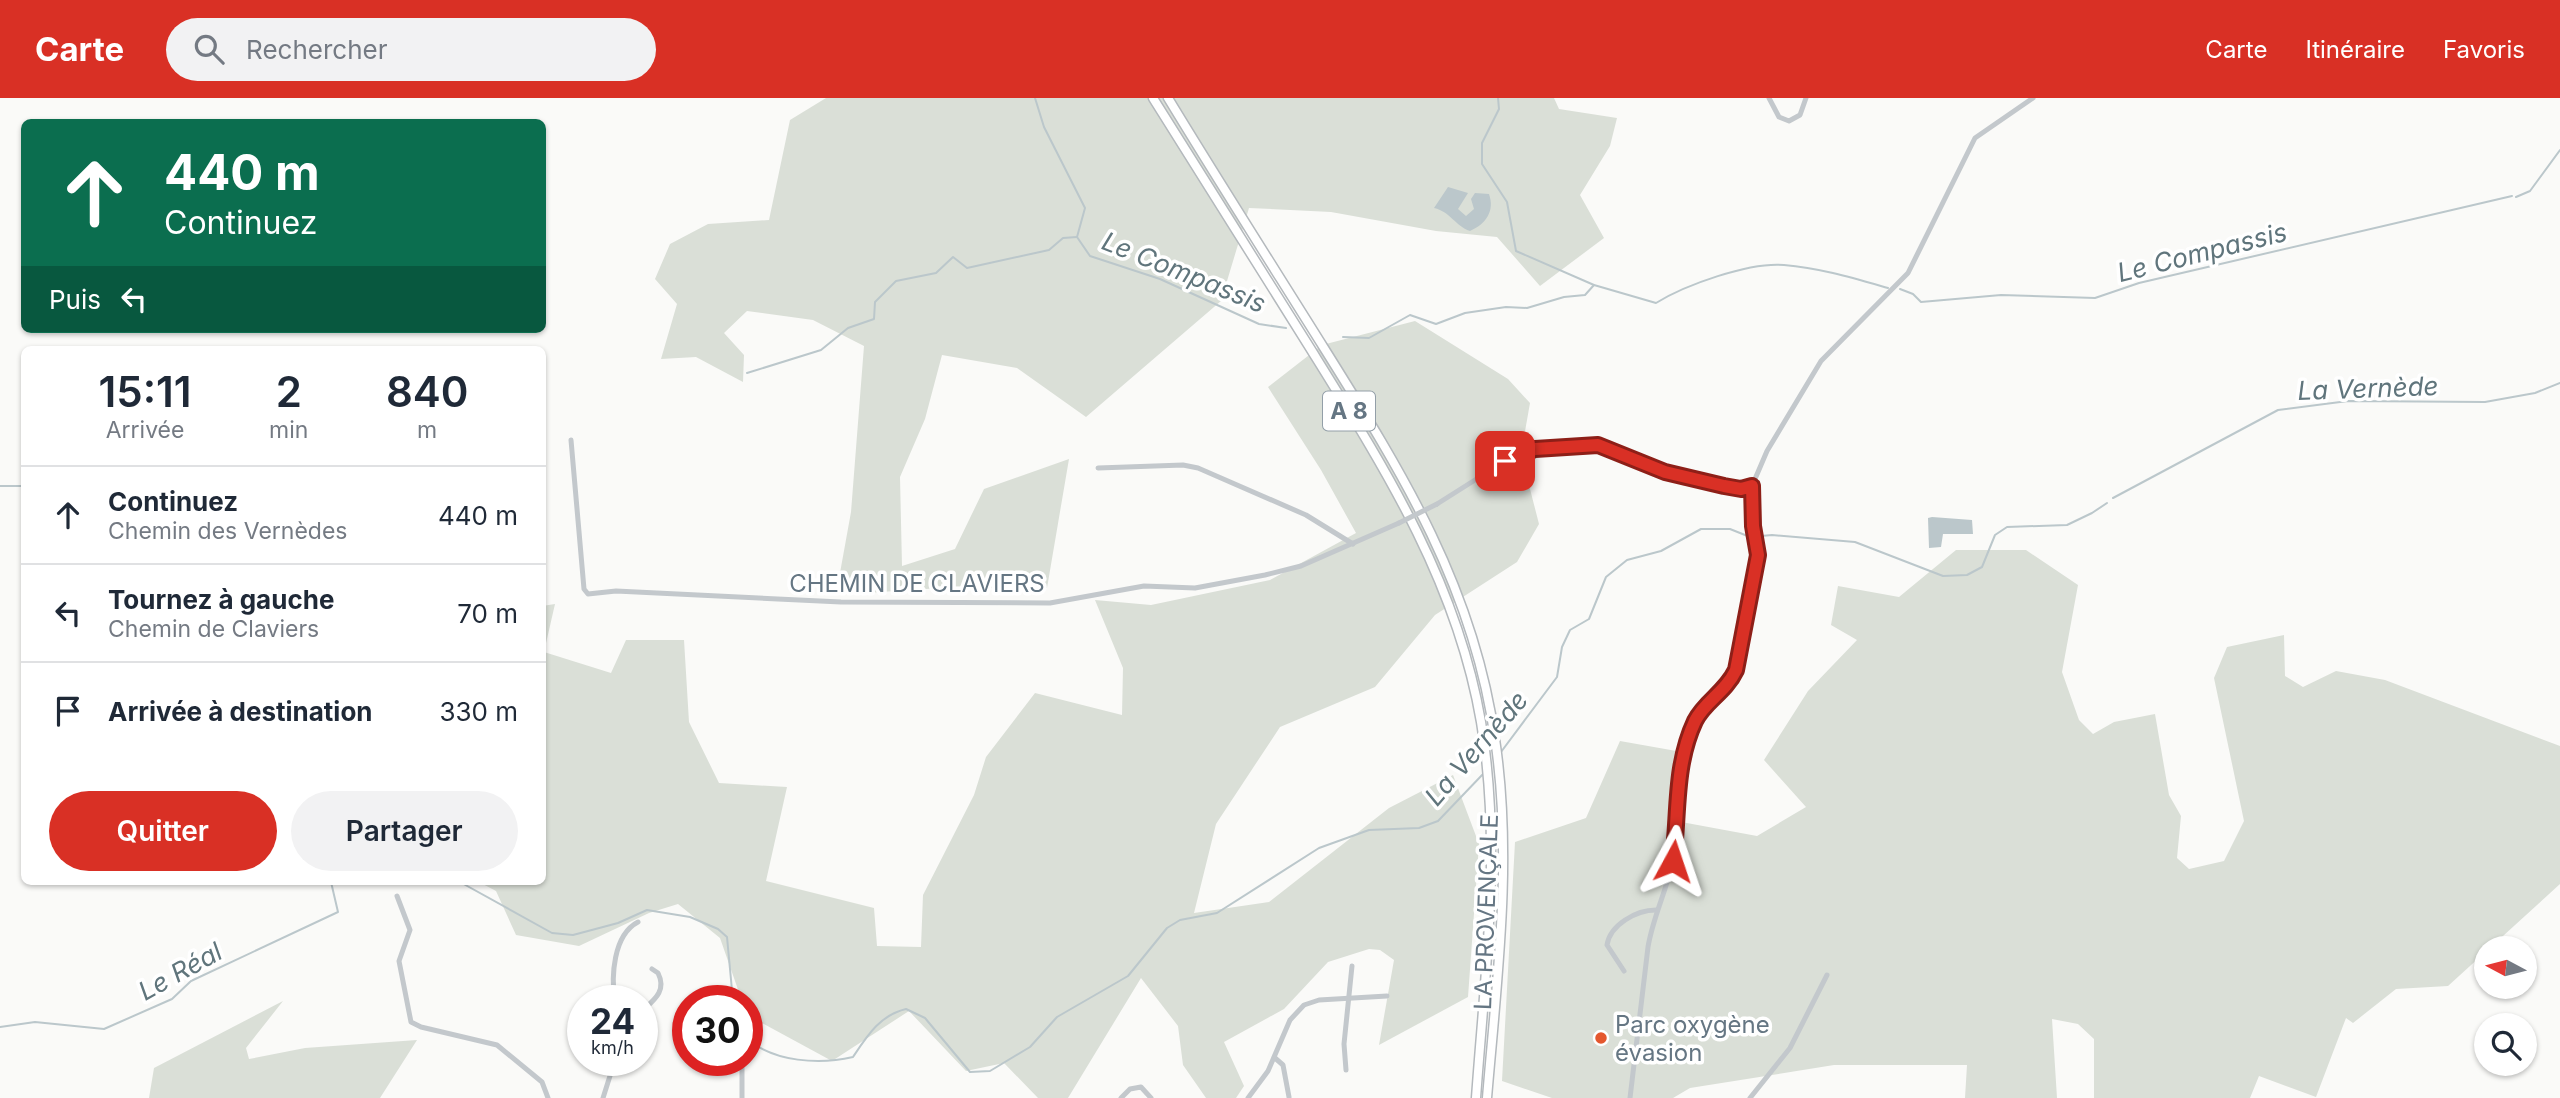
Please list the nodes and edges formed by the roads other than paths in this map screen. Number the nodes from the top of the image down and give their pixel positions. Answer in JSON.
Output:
{"nodes":[{"id":1,"x":1153,"y":98,"type":"edge"},
{"id":2,"x":1168,"y":98,"type":"edge"},
{"id":3,"x":1769,"y":98,"type":"edge"},
{"id":4,"x":1806,"y":98,"type":"edge"},
{"id":5,"x":2033,"y":98,"type":"edge"},
{"id":6,"x":570,"y":440,"type":"dead end"},
{"id":7,"x":1098,"y":468,"type":"dead end"},
{"id":8,"x":1752,"y":486,"type":"junction"},
{"id":9,"x":1353,"y":544,"type":"junction"},
{"id":10,"x":397,"y":897,"type":"dead end"},
{"id":11,"x":1656,"y":910,"type":"junction"},
{"id":12,"x":638,"y":922,"type":"dead end"},
{"id":13,"x":1352,"y":966,"type":"dead end"},
{"id":14,"x":652,"y":969,"type":"dead end"},
{"id":15,"x":1624,"y":971,"type":"dead end"},
{"id":16,"x":1827,"y":975,"type":"dead end"},
{"id":17,"x":615,"y":985,"type":"edge"},
{"id":18,"x":658,"y":995,"type":"edge"},
{"id":19,"x":1387,"y":996,"type":"dead end"},
{"id":20,"x":1350,"y":999,"type":"junction"},
{"id":21,"x":1275,"y":1058,"type":"junction"},
{"id":22,"x":1346,"y":1070,"type":"dead end"},
{"id":23,"x":610,"y":1076,"type":"edge"},
{"id":24,"x":742,"y":1076,"type":"edge"},
{"id":25,"x":1289,"y":1097,"type":"edge"},
{"id":26,"x":548,"y":1098,"type":"edge"},
{"id":27,"x":603,"y":1098,"type":"edge"},
{"id":28,"x":742,"y":1098,"type":"edge"},
{"id":29,"x":1121,"y":1098,"type":"edge"},
{"id":30,"x":1151,"y":1098,"type":"edge"},
{"id":31,"x":1248,"y":1098,"type":"edge"},
{"id":32,"x":1476,"y":1098,"type":"edge"},
{"id":33,"x":1487,"y":1098,"type":"edge"},
{"id":34,"x":1630,"y":1098,"type":"edge"},
{"id":35,"x":1750,"y":1098,"type":"edge"}],
"edges":[{"from":1,"to":32,"type":"highway","name":"LA PROVENÇALE","number":"A 8"},
{"from":2,"to":33,"type":"highway","name":"LA PROVENÇALE","number":"A 8"},
{"from":3,"to":4,"type":"street"},
{"from":5,"to":8,"type":"street"},
{"from":6,"to":9,"type":"street","name":"CHEMIN DE CLAVIERS"},
{"from":7,"to":9,"type":"street"},
{"from":8,"to":9,"type":"street","name":"CHEMIN DE CLAVIERS","bridge":true},
{"from":8,"to":11,"type":"street"},
{"from":10,"to":26,"type":"street"},
{"from":11,"to":15,"type":"street"},
{"from":11,"to":34,"type":"street"},
{"from":12,"to":17,"type":"street"},
{"from":13,"to":20,"type":"street"},
{"from":14,"to":18,"type":"street"},
{"from":16,"to":35,"type":"street"},
{"from":19,"to":20,"type":"street"},
{"from":20,"to":21,"type":"street"},
{"from":20,"to":22,"type":"street"},
{"from":21,"to":25,"type":"street"},
{"from":21,"to":31,"type":"street"},
{"from":23,"to":27,"type":"street"},
{"from":24,"to":28,"type":"street"},
{"from":29,"to":30,"type":"street"}]}
